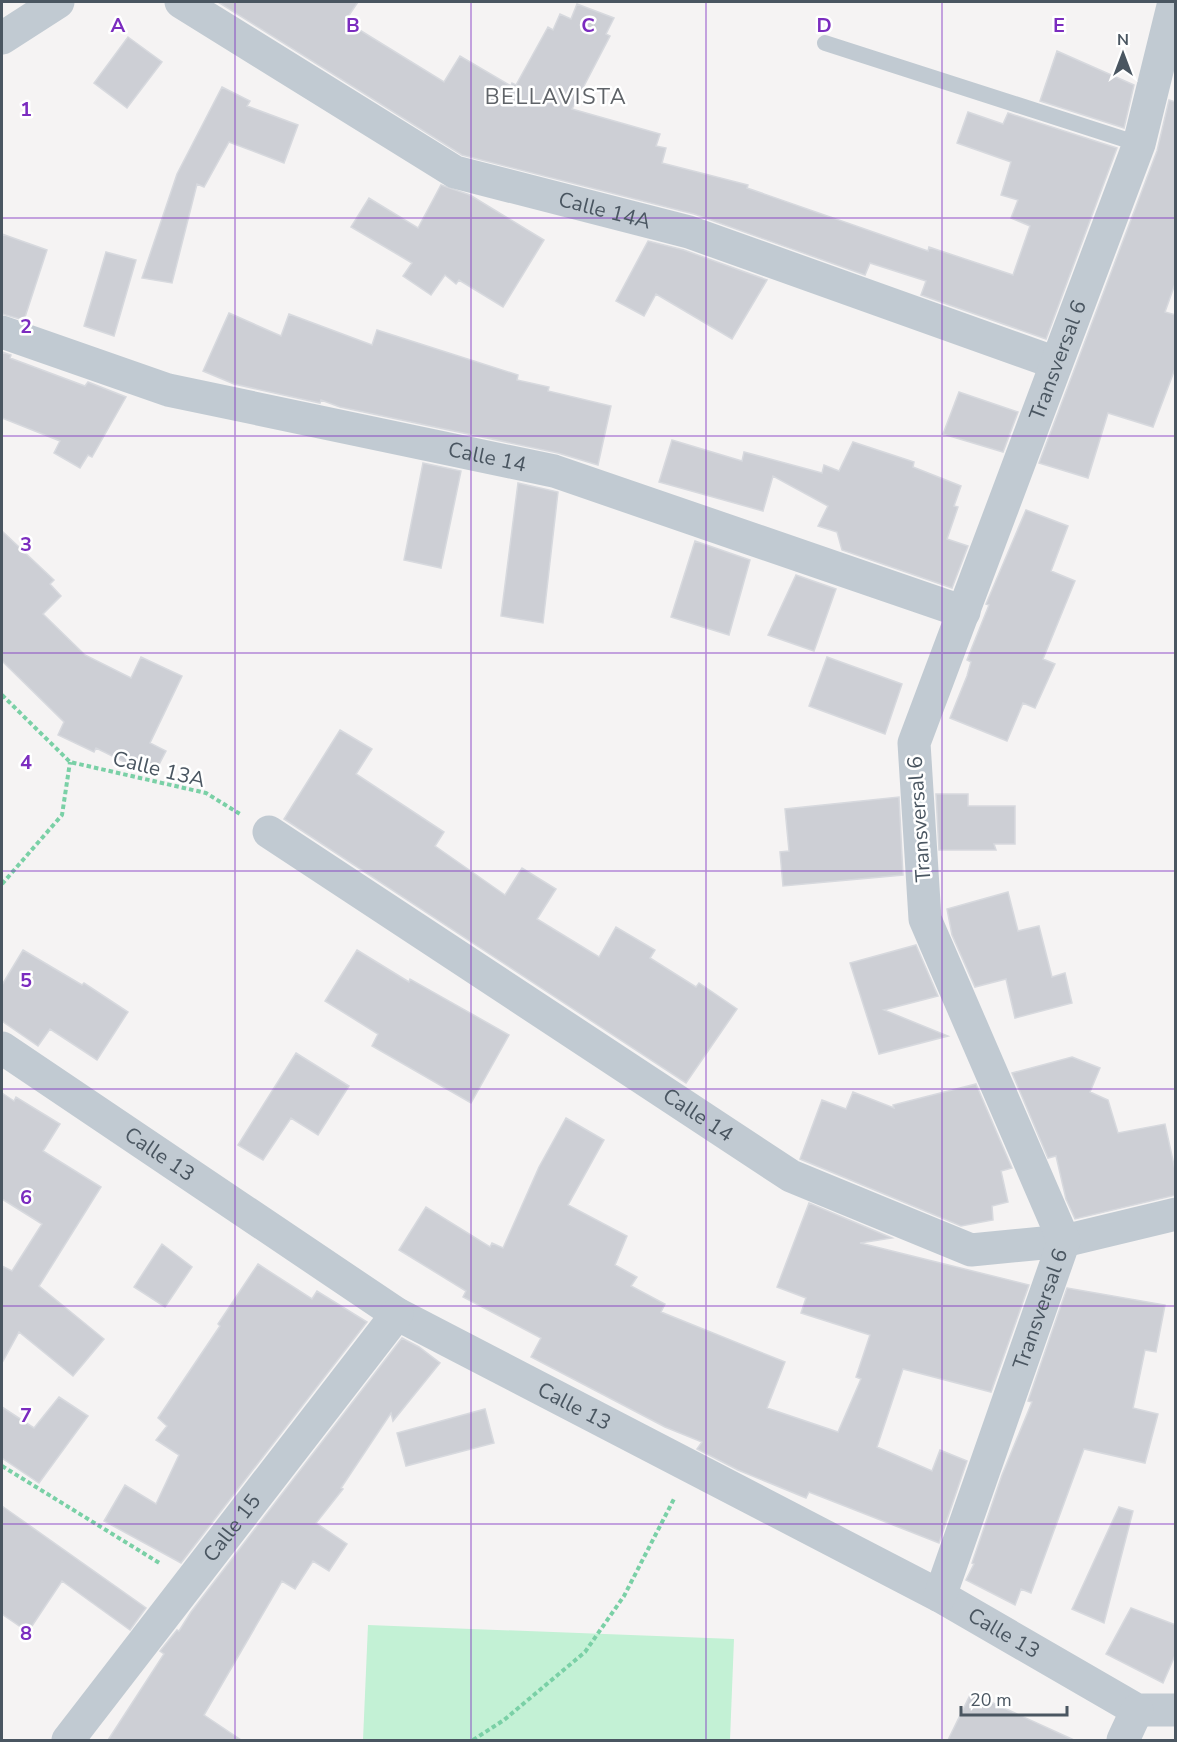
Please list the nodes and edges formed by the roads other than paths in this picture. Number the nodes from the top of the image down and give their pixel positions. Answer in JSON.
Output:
{"nodes":[{"id":1,"x":58,"y":2,"type":"edge"},
{"id":2,"x":182,"y":2,"type":"edge"},
{"id":3,"x":1174,"y":2,"type":"edge"},
{"id":4,"x":2,"y":38,"type":"edge"},
{"id":5,"x":825,"y":43,"type":"dead end"},
{"id":6,"x":1139,"y":144,"type":"junction"},
{"id":7,"x":2,"y":333,"type":"edge"},
{"id":8,"x":1056,"y":363,"type":"junction"},
{"id":9,"x":964,"y":612,"type":"junction"},
{"id":10,"x":269,"y":832,"type":"road end"},
{"id":11,"x":2,"y":1048,"type":"edge"},
{"id":12,"x":1176,"y":1214,"type":"edge"},
{"id":13,"x":1064,"y":1242,"type":"junction"},
{"id":14,"x":397,"y":1314,"type":"junction"},
{"id":15,"x":940,"y":1596,"type":"junction"},
{"id":16,"x":1137,"y":1710,"type":"junction"},
{"id":17,"x":1176,"y":1710,"type":"edge"},
{"id":18,"x":68,"y":1740,"type":"edge"},
{"id":19,"x":1122,"y":1740,"type":"edge"}],
"edges":[{"from":1,"to":4,"type":"street"},
{"from":2,"to":8,"type":"street","name":"Calle 14A"},
{"from":3,"to":6,"type":"street","name":"Transversal 6"},
{"from":5,"to":6,"type":"lane"},
{"from":6,"to":8,"type":"street","name":"Transversal 6"},
{"from":7,"to":9,"type":"street","name":"Calle 14"},
{"from":8,"to":9,"type":"street","name":"Transversal 6"},
{"from":9,"to":13,"type":"street","name":"Transversal 6"},
{"from":10,"to":13,"type":"street","name":"Calle 14"},
{"from":11,"to":14,"type":"street","name":"Calle 13"},
{"from":12,"to":13,"type":"street","name":"Calle 14"},
{"from":13,"to":15,"type":"street","name":"Transversal 6"},
{"from":14,"to":15,"type":"street","name":"Calle 13"},
{"from":14,"to":18,"type":"street","name":"Calle 15"},
{"from":15,"to":16,"type":"street","name":"Calle 13"},
{"from":16,"to":17,"type":"street"},
{"from":16,"to":19,"type":"street"}]}
